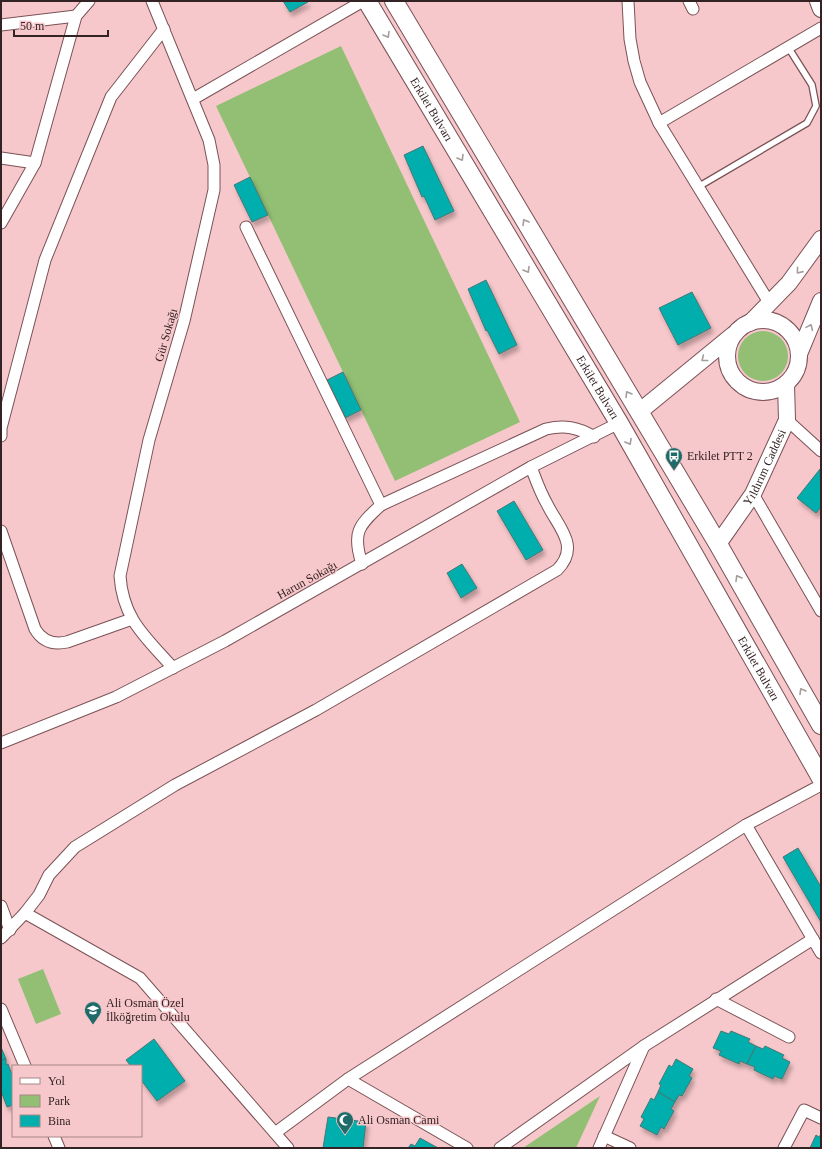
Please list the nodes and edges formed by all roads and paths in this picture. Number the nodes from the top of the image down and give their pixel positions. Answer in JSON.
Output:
{"nodes":[{"id":1,"x":89,"y":1,"type":"edge"},
{"id":2,"x":152,"y":1,"type":"edge"},
{"id":3,"x":363,"y":1,"type":"edge"},
{"id":4,"x":367,"y":1,"type":"edge"},
{"id":5,"x":394,"y":1,"type":"edge"},
{"id":6,"x":628,"y":1,"type":"edge"},
{"id":7,"x":818,"y":1,"type":"edge"},
{"id":8,"x":821,"y":9,"type":"edge"},
{"id":9,"x":76,"y":16,"type":"junction"},
{"id":10,"x":1,"y":25,"type":"edge"},
{"id":11,"x":821,"y":28,"type":"edge"},
{"id":12,"x":164,"y":29,"type":"junction"},
{"id":13,"x":788,"y":47,"type":"junction"},
{"id":14,"x":193,"y":99,"type":"junction"},
{"id":15,"x":659,"y":123,"type":"junction"},
{"id":16,"x":1,"y":158,"type":"edge"},
{"id":17,"x":35,"y":163,"type":"junction"},
{"id":18,"x":698,"y":188,"type":"junction"},
{"id":19,"x":1,"y":224,"type":"edge"},
{"id":20,"x":246,"y":227,"type":"dead end"},
{"id":21,"x":821,"y":239,"type":"edge"},
{"id":22,"x":821,"y":301,"type":"edge"},
{"id":23,"x":770,"y":304,"type":"junction"},
{"id":24,"x":750,"y":323,"type":"junction"},
{"id":25,"x":735,"y":334,"type":"junction"},
{"id":26,"x":799,"y":354,"type":"junction"},
{"id":27,"x":786,"y":384,"type":"junction"},
{"id":28,"x":639,"y":412,"type":"junction"},
{"id":29,"x":787,"y":420,"type":"junction"},
{"id":30,"x":619,"y":424,"type":"junction"},
{"id":31,"x":1,"y":436,"type":"edge"},
{"id":32,"x":594,"y":437,"type":"junction"},
{"id":33,"x":821,"y":451,"type":"edge"},
{"id":34,"x":531,"y":467,"type":"junction"},
{"id":35,"x":753,"y":494,"type":"junction"},
{"id":36,"x":381,"y":505,"type":"junction"},
{"id":37,"x":1,"y":531,"type":"edge"},
{"id":38,"x":718,"y":544,"type":"junction"},
{"id":39,"x":695,"y":558,"type":"junction"},
{"id":40,"x":362,"y":564,"type":"junction"},
{"id":41,"x":821,"y":611,"type":"edge"},
{"id":42,"x":132,"y":619,"type":"junction"},
{"id":43,"x":173,"y":668,"type":"junction"},
{"id":44,"x":821,"y":724,"type":"edge"},
{"id":45,"x":1,"y":743,"type":"edge"},
{"id":46,"x":821,"y":778,"type":"edge"},
{"id":47,"x":821,"y":785,"type":"edge"},
{"id":48,"x":746,"y":825,"type":"junction"},
{"id":49,"x":1,"y":906,"type":"edge"},
{"id":50,"x":25,"y":913,"type":"junction"},
{"id":51,"x":10,"y":930,"type":"junction"},
{"id":52,"x":1,"y":938,"type":"edge"},
{"id":53,"x":813,"y":939,"type":"junction"},
{"id":54,"x":821,"y":953,"type":"edge"},
{"id":55,"x":716,"y":999,"type":"junction"},
{"id":56,"x":1,"y":1009,"type":"edge"},
{"id":57,"x":789,"y":1038,"type":"dead end"},
{"id":58,"x":644,"y":1046,"type":"junction"},
{"id":59,"x":25,"y":1065,"type":"edge"},
{"id":60,"x":348,"y":1079,"type":"junction"},
{"id":61,"x":821,"y":1118,"type":"edge"},
{"id":62,"x":274,"y":1133,"type":"junction"},
{"id":63,"x":604,"y":1136,"type":"junction"},
{"id":64,"x":54,"y":1137,"type":"edge"},
{"id":65,"x":59,"y":1148,"type":"edge"},
{"id":66,"x":288,"y":1148,"type":"edge"},
{"id":67,"x":467,"y":1148,"type":"edge"},
{"id":68,"x":500,"y":1148,"type":"edge"},
{"id":69,"x":599,"y":1148,"type":"edge"},
{"id":70,"x":630,"y":1148,"type":"edge"},
{"id":71,"x":784,"y":1148,"type":"edge"}],
"edges":[{"from":1,"to":9,"type":"street"},
{"from":2,"to":12,"type":"street","name":"Gür Sokağı"},
{"from":3,"to":14,"type":"street"},
{"from":4,"to":30,"type":"main road","name":"Erkilet Bulvarı","one_way":true},
{"from":28,"to":5,"type":"main road","name":"Erkilet Bulvarı","one_way":true},
{"from":6,"to":15,"type":"street"},
{"from":7,"to":8,"type":"street"},
{"from":9,"to":10,"type":"street"},
{"from":9,"to":17,"type":"street"},
{"from":11,"to":13,"type":"street"},
{"from":12,"to":14,"type":"street","name":"Gür Sokağı"},
{"from":12,"to":31,"type":"street"},
{"from":13,"to":15,"type":"street"},
{"from":13,"to":18,"type":"lane"},
{"from":14,"to":42,"type":"street","name":"Gür Sokağı"},
{"from":15,"to":18,"type":"street"},
{"from":16,"to":17,"type":"street"},
{"from":17,"to":19,"type":"street"},
{"from":18,"to":23,"type":"street"},
{"from":20,"to":36,"type":"street"},
{"from":21,"to":23,"type":"street","one_way":true},
{"from":26,"to":22,"type":"street","one_way":true},
{"from":23,"to":24,"type":"street"},
{"from":24,"to":25,"type":"street"},
{"from":24,"to":26,"type":"street"},
{"from":25,"to":27,"type":"street"},
{"from":25,"to":28,"type":"street","one_way":true},
{"from":26,"to":27,"type":"street"},
{"from":27,"to":29,"type":"street","name":"Yıldırım Caddesi"},
{"from":28,"to":30,"type":"main road"},
{"from":28,"to":38,"type":"main road","name":"Erkilet Bulvarı"},
{"from":29,"to":33,"type":"street"},
{"from":29,"to":35,"type":"street","name":"Yıldırım Caddesi"},
{"from":30,"to":32,"type":"street","name":"Harun Sokağı"},
{"from":30,"to":39,"type":"main road","name":"Erkilet Bulvarı","one_way":true},
{"from":32,"to":34,"type":"street","name":"Harun Sokağı"},
{"from":32,"to":36,"type":"street"},
{"from":34,"to":40,"type":"street","name":"Harun Sokağı"},
{"from":34,"to":50,"type":"street"},
{"from":35,"to":38,"type":"street","name":"Yıldırım Caddesi"},
{"from":35,"to":41,"type":"street"},
{"from":36,"to":40,"type":"street"},
{"from":37,"to":42,"type":"street"},
{"from":38,"to":39,"type":"main road"},
{"from":44,"to":38,"type":"main road","name":"Erkilet Bulvarı","one_way":true},
{"from":39,"to":46,"type":"main road","name":"Erkilet Bulvarı"},
{"from":40,"to":43,"type":"street","name":"Harun Sokağı"},
{"from":42,"to":43,"type":"street","name":"Gür Sokağı"},
{"from":43,"to":45,"type":"street","name":"Harun Sokağı"},
{"from":47,"to":48,"type":"street"},
{"from":48,"to":53,"type":"street"},
{"from":48,"to":60,"type":"street"},
{"from":49,"to":51,"type":"street"},
{"from":50,"to":51,"type":"street"},
{"from":50,"to":62,"type":"street"},
{"from":51,"to":52,"type":"street"},
{"from":53,"to":54,"type":"street"},
{"from":53,"to":55,"type":"street"},
{"from":55,"to":57,"type":"street"},
{"from":55,"to":58,"type":"street"},
{"from":56,"to":59,"type":"street"},
{"from":58,"to":63,"type":"street"},
{"from":58,"to":68,"type":"street"},
{"from":60,"to":62,"type":"street"},
{"from":60,"to":67,"type":"street"},
{"from":61,"to":71,"type":"street"},
{"from":62,"to":66,"type":"street"},
{"from":63,"to":69,"type":"street"},
{"from":63,"to":70,"type":"street"},
{"from":64,"to":65,"type":"street"}]}
